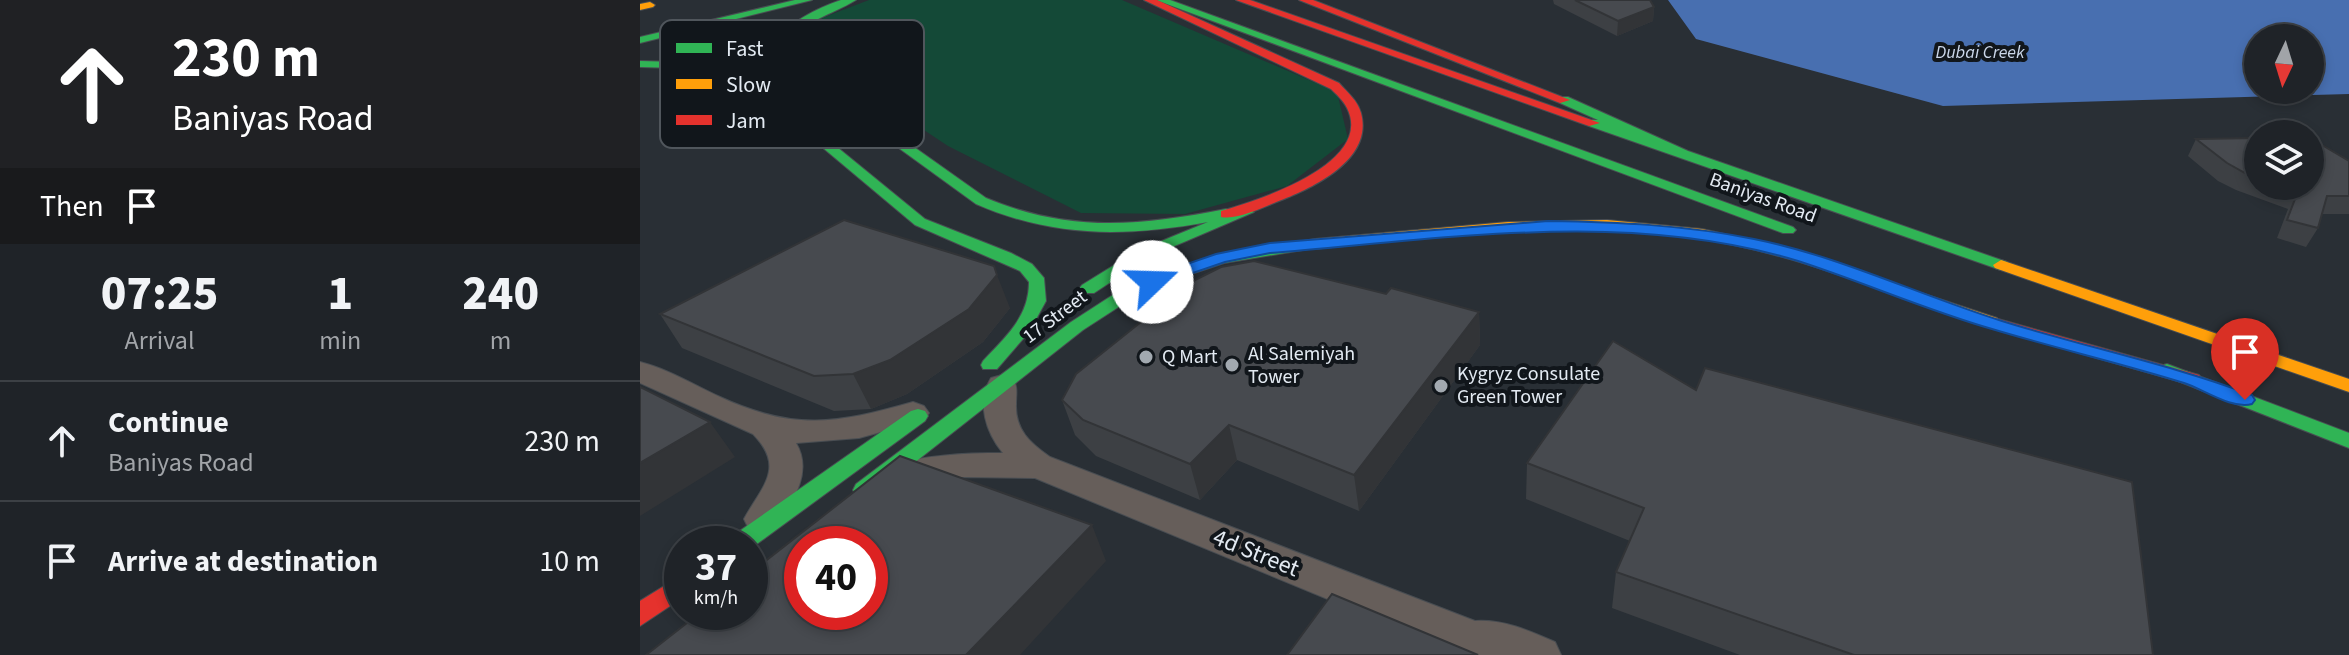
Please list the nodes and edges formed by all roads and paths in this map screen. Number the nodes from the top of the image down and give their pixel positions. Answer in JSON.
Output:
{"nodes":[{"id":1,"x":780,"y":0,"type":"edge"},
{"id":2,"x":807,"y":0,"type":"edge"},
{"id":3,"x":851,"y":0,"type":"edge"},
{"id":4,"x":1149,"y":0,"type":"edge"},
{"id":5,"x":1161,"y":0,"type":"edge"},
{"id":6,"x":1241,"y":0,"type":"edge"},
{"id":7,"x":1304,"y":0,"type":"edge"},
{"id":8,"x":690,"y":20,"type":"edge"},
{"id":9,"x":724,"y":20,"type":"edge"},
{"id":10,"x":806,"y":20,"type":"edge"},
{"id":11,"x":660,"y":27,"type":"edge"},
{"id":12,"x":640,"y":31,"type":"edge"},
{"id":13,"x":660,"y":35,"type":"edge"},
{"id":14,"x":640,"y":40,"type":"edge"},
{"id":15,"x":640,"y":64,"type":"edge"},
{"id":16,"x":660,"y":65,"type":"edge"},
{"id":17,"x":831,"y":148,"type":"edge"},
{"id":18,"x":907,"y":148,"type":"edge"},
{"id":19,"x":1694,"y":159,"type":"junction"},
{"id":20,"x":1264,"y":204,"type":"junction"},
{"id":21,"x":1804,"y":236,"type":"dead end"},
{"id":22,"x":1863,"y":258,"type":"dead end"},
{"id":23,"x":1075,"y":299,"type":"dead end"},
{"id":24,"x":1051,"y":320,"type":"dead end"},
{"id":25,"x":640,"y":371,"type":"edge"},
{"id":26,"x":990,"y":374,"type":"junction"},
{"id":27,"x":2192,"y":379,"type":"junction"},
{"id":28,"x":2349,"y":386,"type":"edge"},
{"id":29,"x":931,"y":407,"type":"joint"},
{"id":30,"x":765,"y":427,"type":"junction"},
{"id":31,"x":2349,"y":441,"type":"edge"},
{"id":32,"x":1038,"y":466,"type":"junction"},
{"id":33,"x":879,"y":479,"type":"junction"},
{"id":34,"x":844,"y":506,"type":"edge"},
{"id":35,"x":756,"y":526,"type":"edge"},
{"id":36,"x":765,"y":526,"type":"edge"},
{"id":37,"x":664,"y":598,"type":"edge"},
{"id":38,"x":640,"y":615,"type":"edge"},
{"id":39,"x":1482,"y":647,"type":"edge"},
{"id":40,"x":1541,"y":655,"type":"edge"}],
"edges":[{"from":1,"to":8,"type":"main road"},
{"from":2,"to":9,"type":"main road"},
{"from":3,"to":10,"type":"main road"},
{"from":4,"to":20,"type":"main road"},
{"from":5,"to":21,"type":"main road","name":"Baniyas Road"},
{"from":6,"to":19,"type":"main road","name":"Baniyas Road"},
{"from":7,"to":19,"type":"main road"},
{"from":11,"to":12,"type":"main road"},
{"from":13,"to":14,"type":"main road"},
{"from":15,"to":16,"type":"main road"},
{"from":17,"to":26,"type":"main road"},
{"from":18,"to":20,"type":"main road"},
{"from":19,"to":28,"type":"main road","name":"Baniyas Road"},
{"from":20,"to":23,"type":"main road","name":"17 Street"},
{"from":22,"to":27,"type":"main road"},
{"from":24,"to":26,"type":"main road","name":"17 Street"},
{"from":25,"to":30,"type":"street"},
{"from":26,"to":27,"type":"main road","name":"17 Street"},
{"from":26,"to":32,"type":"street","name":"4d Street"},
{"from":26,"to":33,"type":"main road","name":"17 Street"},
{"from":27,"to":31,"type":"main road"},
{"from":29,"to":30,"type":"street"},
{"from":29,"to":36,"type":"main road"},
{"from":30,"to":35,"type":"street"},
{"from":32,"to":33,"type":"street","name":"4d Street"},
{"from":32,"to":39,"type":"street","name":"4d Street"},
{"from":33,"to":34,"type":"main road","name":"17 Street"},
{"from":37,"to":38,"type":"main road"},
{"from":39,"to":40,"type":"street","name":"4d Street"}]}
